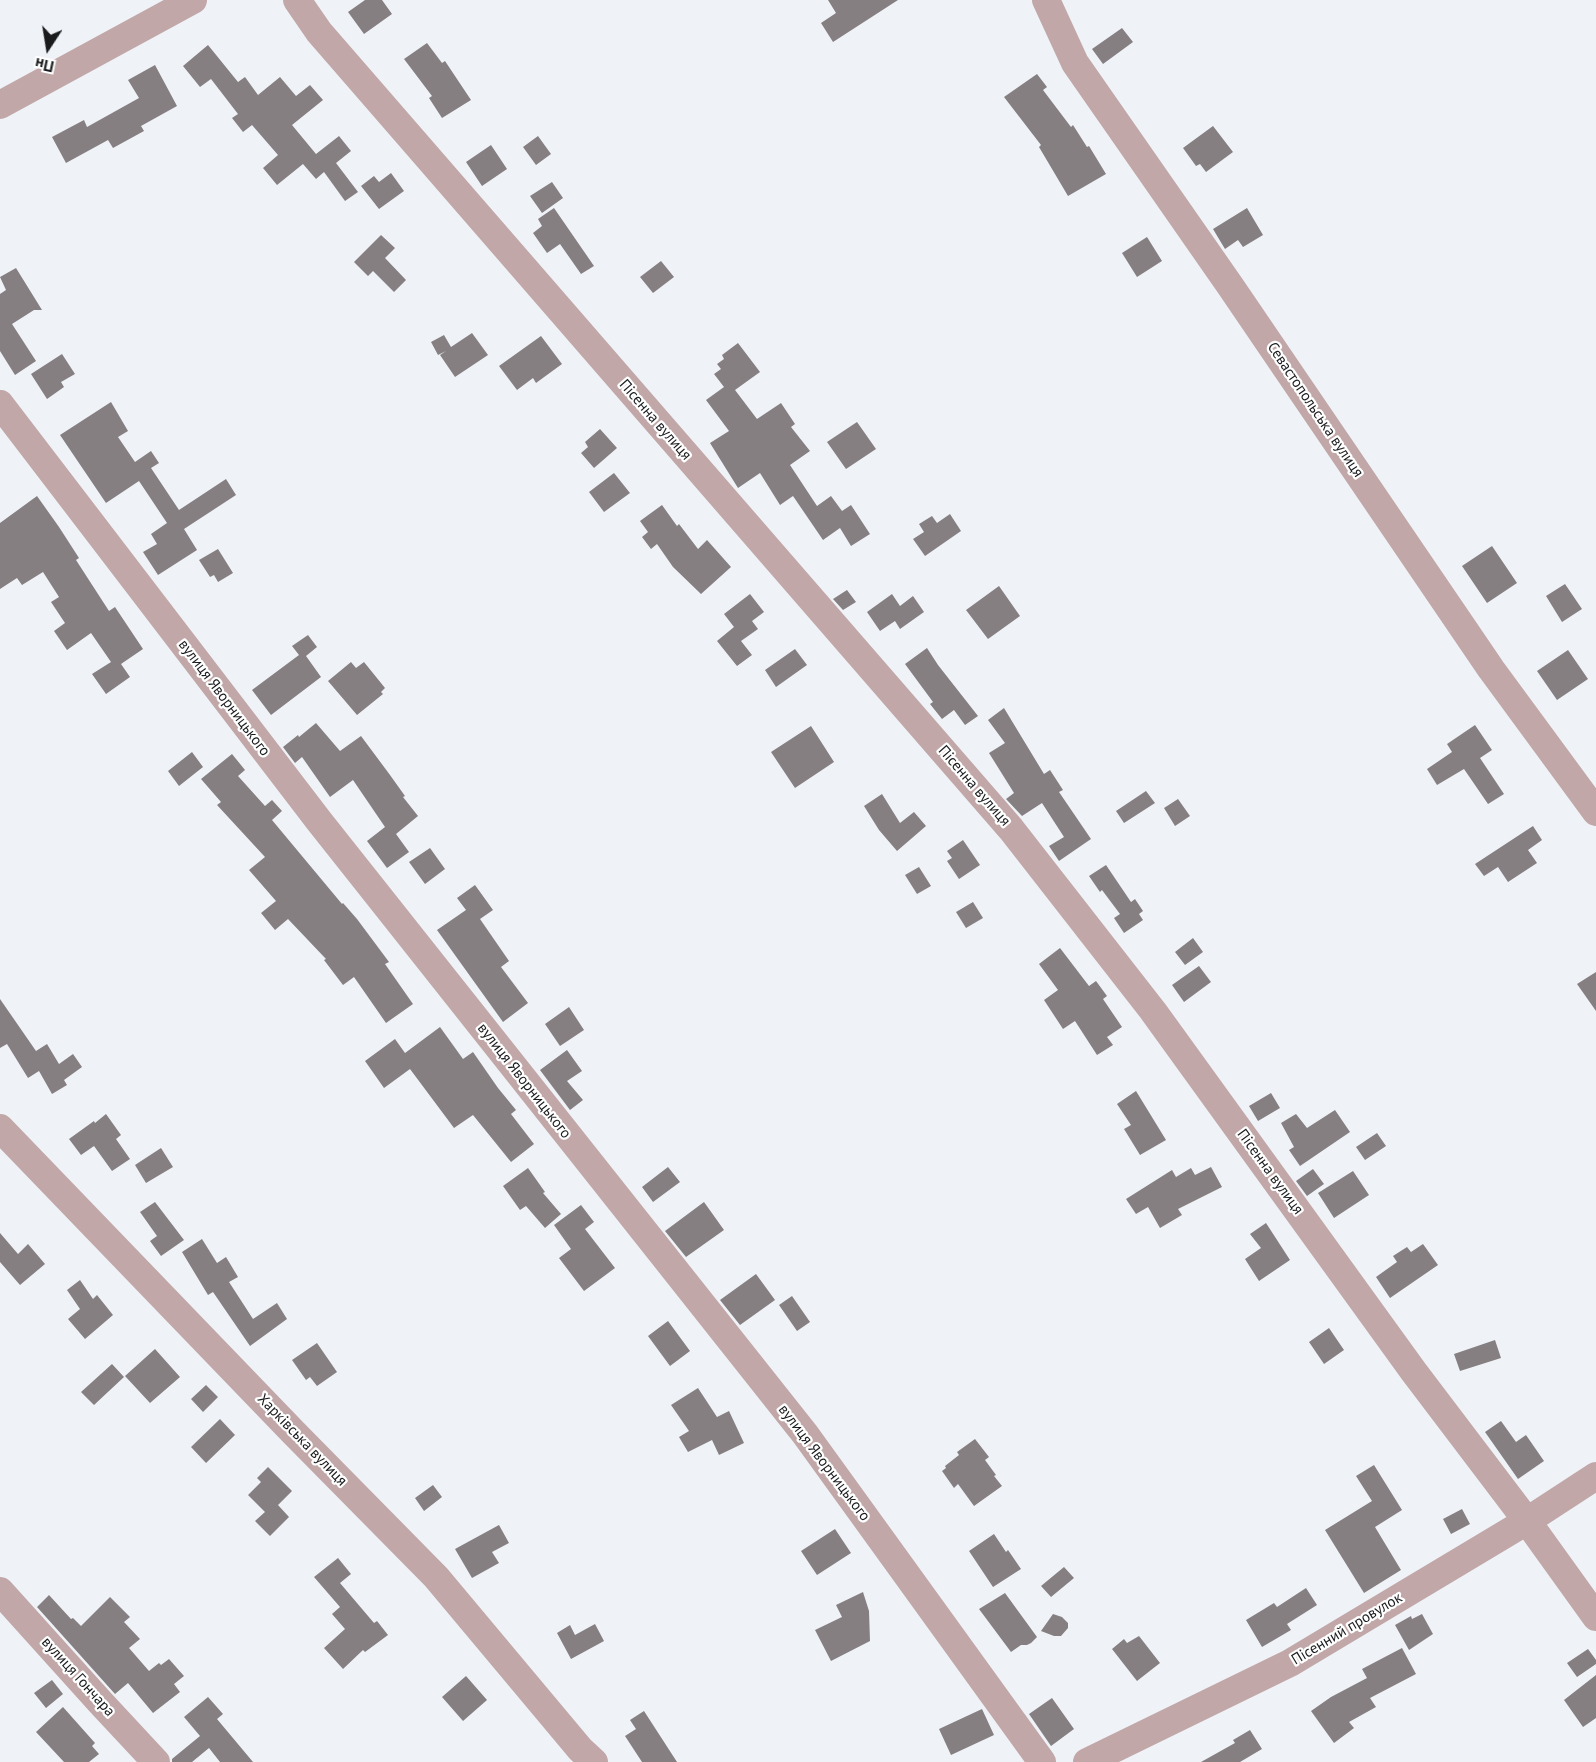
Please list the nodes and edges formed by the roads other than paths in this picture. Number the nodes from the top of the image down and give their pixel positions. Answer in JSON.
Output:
{"nodes":[{"id":1,"x":193,"y":0,"type":"edge"},
{"id":2,"x":297,"y":0,"type":"edge"},
{"id":3,"x":1046,"y":0,"type":"edge"},
{"id":4,"x":0,"y":105,"type":"edge"},
{"id":5,"x":0,"y":404,"type":"edge"},
{"id":6,"x":1596,"y":812,"type":"edge"},
{"id":7,"x":0,"y":1128,"type":"edge"},
{"id":8,"x":1596,"y":1476,"type":"edge"},
{"id":9,"x":1527,"y":1521,"type":"junction"},
{"id":10,"x":0,"y":1591,"type":"edge"},
{"id":11,"x":1596,"y":1617,"type":"edge"},
{"id":12,"x":579,"y":1758,"type":"edge"},
{"id":13,"x":156,"y":1762,"type":"edge"},
{"id":14,"x":1042,"y":1762,"type":"edge"},
{"id":15,"x":1087,"y":1762,"type":"edge"}],
"edges":[{"from":1,"to":4,"type":"street"},
{"from":2,"to":9,"type":"street","name":"Пісенна вулиця"},
{"from":3,"to":6,"type":"street","name":"Севастопольська вулиця"},
{"from":5,"to":14,"type":"street","name":"вулиця Яворницького"},
{"from":7,"to":12,"type":"street","name":"Харківська вулиця"},
{"from":8,"to":9,"type":"street","name":"Пісенний провулок"},
{"from":9,"to":11,"type":"street","name":"Пісенна вулиця"},
{"from":9,"to":15,"type":"street","name":"Пісенний провулок"},
{"from":10,"to":13,"type":"street","name":"вулиця Гончара"}]}
